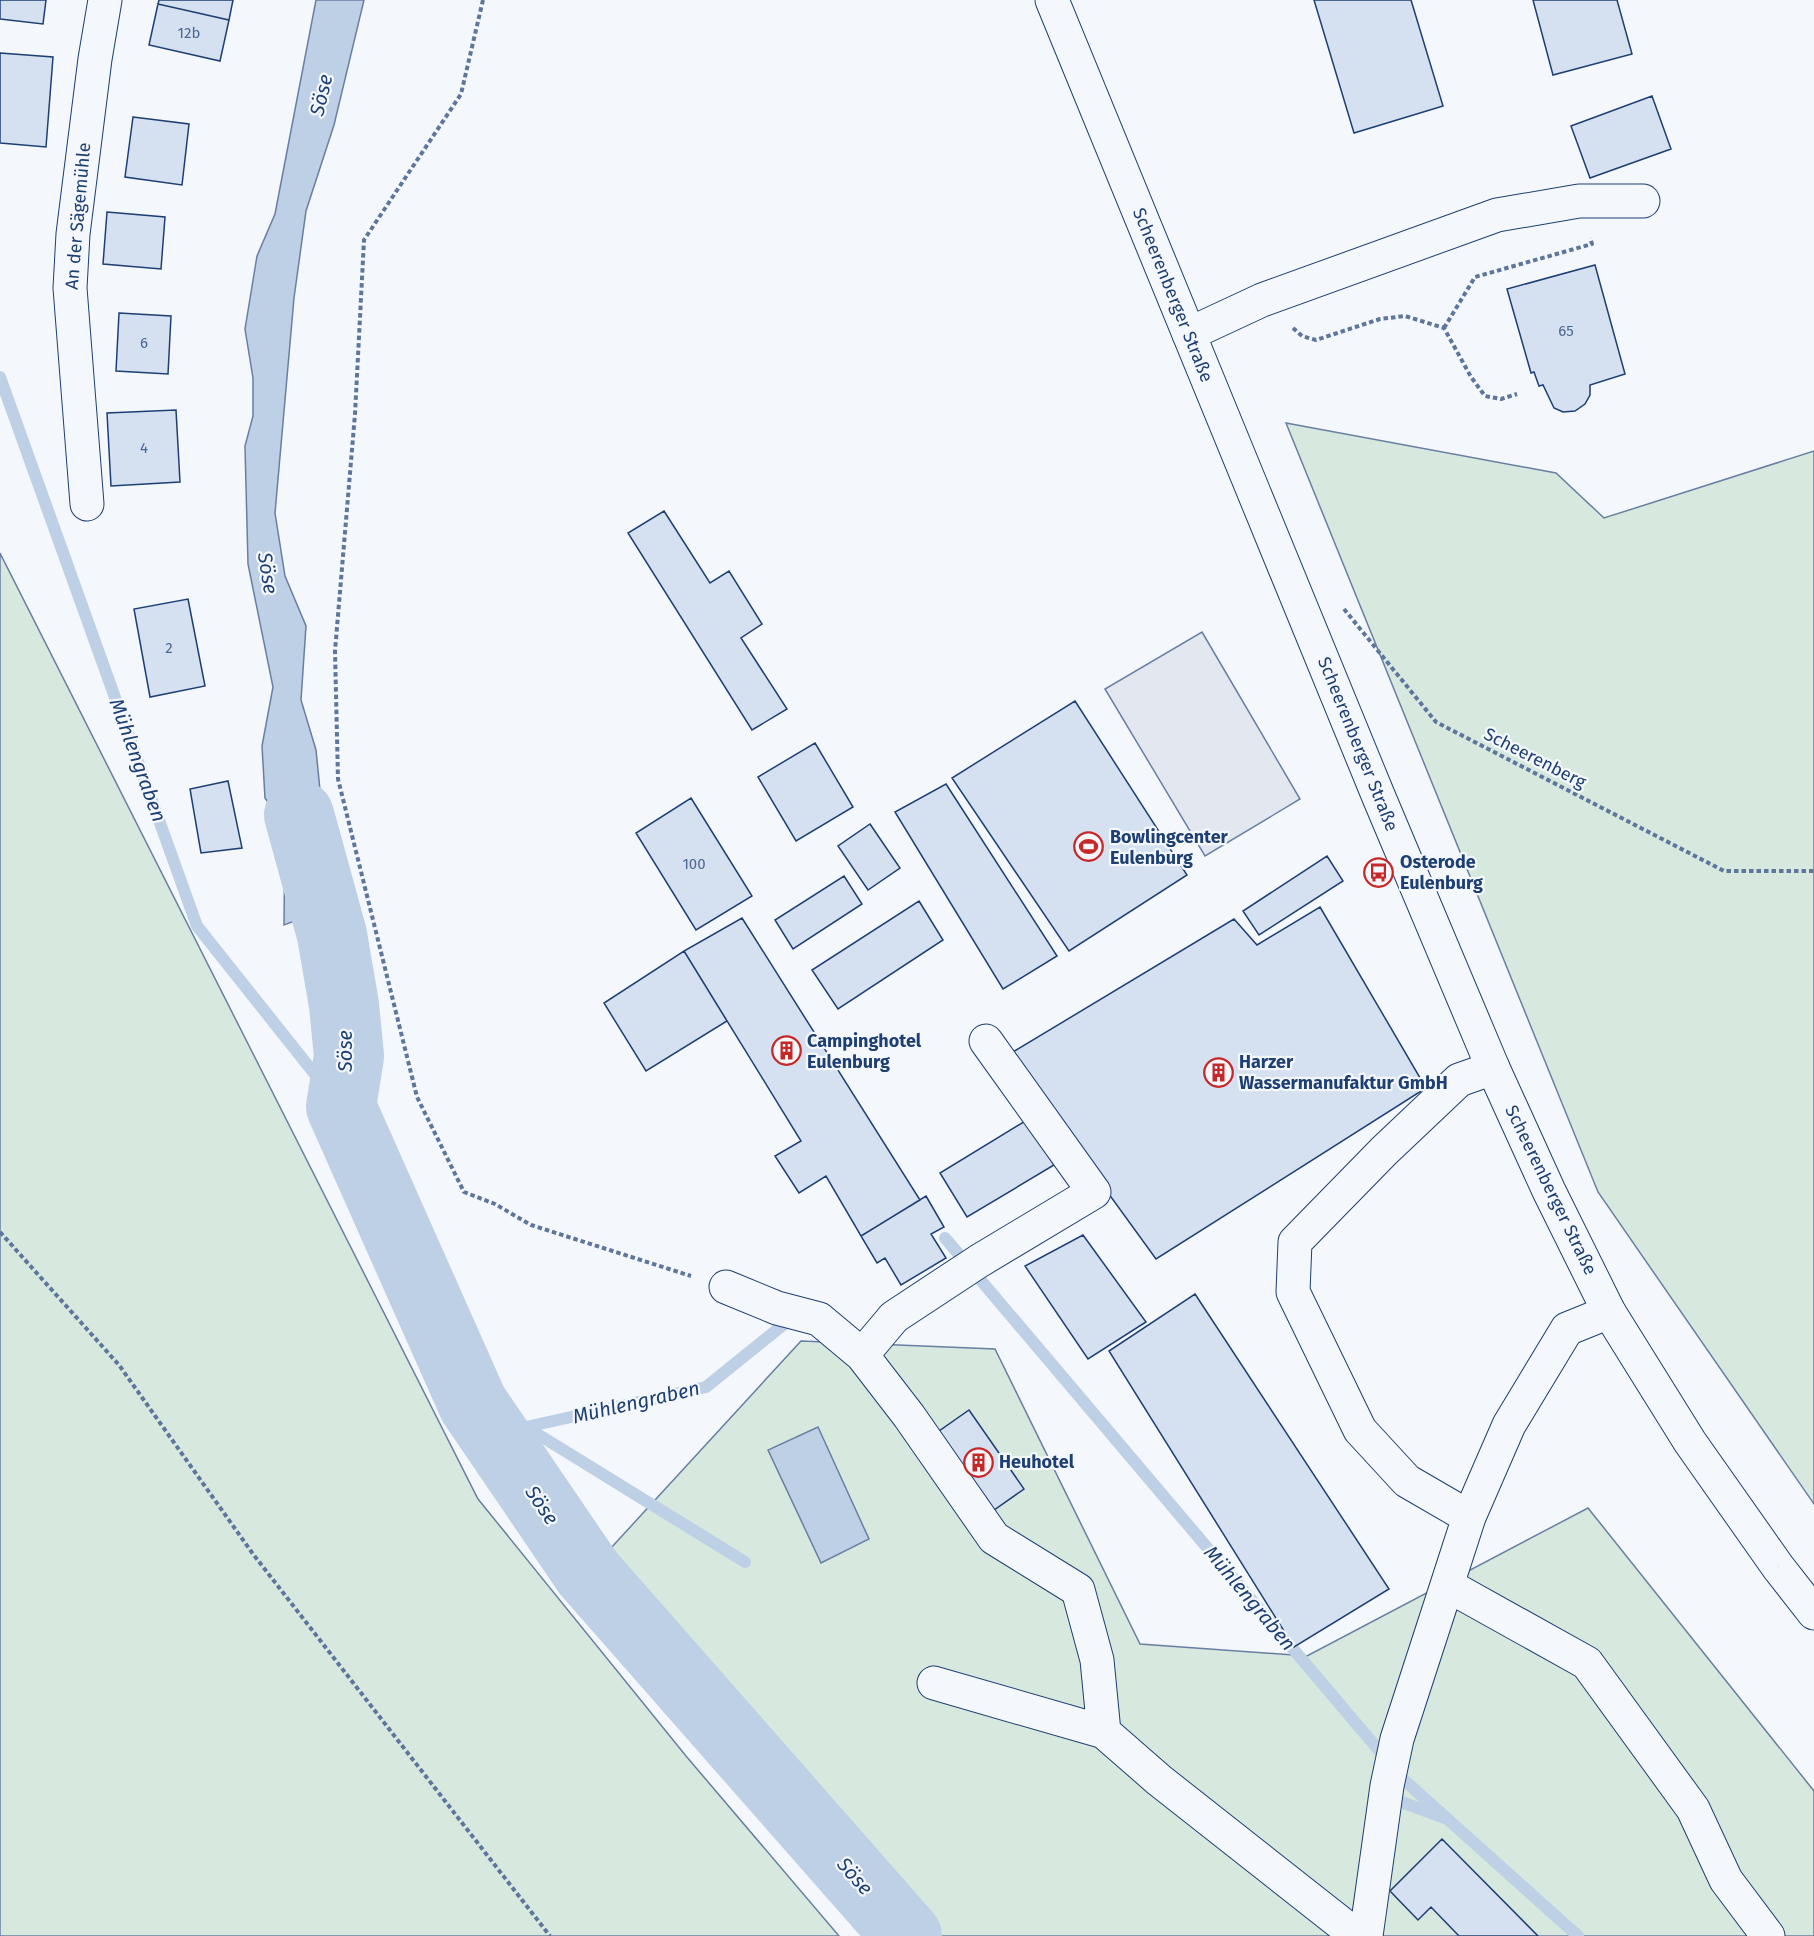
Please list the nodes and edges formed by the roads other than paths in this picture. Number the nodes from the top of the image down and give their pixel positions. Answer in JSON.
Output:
{"nodes":[{"id":1,"x":105,"y":0,"type":"edge"},
{"id":2,"x":1052,"y":0,"type":"edge"},
{"id":3,"x":1643,"y":201,"type":"dead end"},
{"id":4,"x":1189,"y":334,"type":"junction"},
{"id":5,"x":87,"y":504,"type":"dead end"},
{"id":6,"x":986,"y":1041,"type":"dead end"},
{"id":7,"x":1493,"y":1068,"type":"junction"},
{"id":8,"x":726,"y":1287,"type":"road end"},
{"id":9,"x":1609,"y":1312,"type":"junction"},
{"id":10,"x":862,"y":1355,"type":"junction"},
{"id":11,"x":1469,"y":1517,"type":"junction"},
{"id":12,"x":1447,"y":1586,"type":"junction"},
{"id":13,"x":1814,"y":1612,"type":"edge"},
{"id":14,"x":933,"y":1683,"type":"dead end"},
{"id":15,"x":1104,"y":1731,"type":"junction"},
{"id":16,"x":1357,"y":1936,"type":"edge"},
{"id":17,"x":1366,"y":1936,"type":"edge"},
{"id":18,"x":1768,"y":1936,"type":"edge"}],
"edges":[{"from":1,"to":5,"type":"main road","name":"An der Sägemühle"},
{"from":2,"to":4,"type":"main road","name":"Scheerenberger Straße"},
{"from":3,"to":4,"type":"main road"},
{"from":4,"to":7,"type":"main road","name":"Scheerenberger Straße"},
{"from":6,"to":10,"type":"main road"},
{"from":7,"to":9,"type":"main road","name":"Scheerenberger Straße"},
{"from":7,"to":11,"type":"main road"},
{"from":8,"to":10,"type":"main road"},
{"from":9,"to":11,"type":"main road"},
{"from":9,"to":13,"type":"main road","name":"Scheerenberger Straße"},
{"from":10,"to":15,"type":"main road"},
{"from":11,"to":12,"type":"main road"},
{"from":12,"to":17,"type":"main road"},
{"from":12,"to":18,"type":"main road"},
{"from":14,"to":15,"type":"main road"},
{"from":15,"to":16,"type":"main road"}]}
